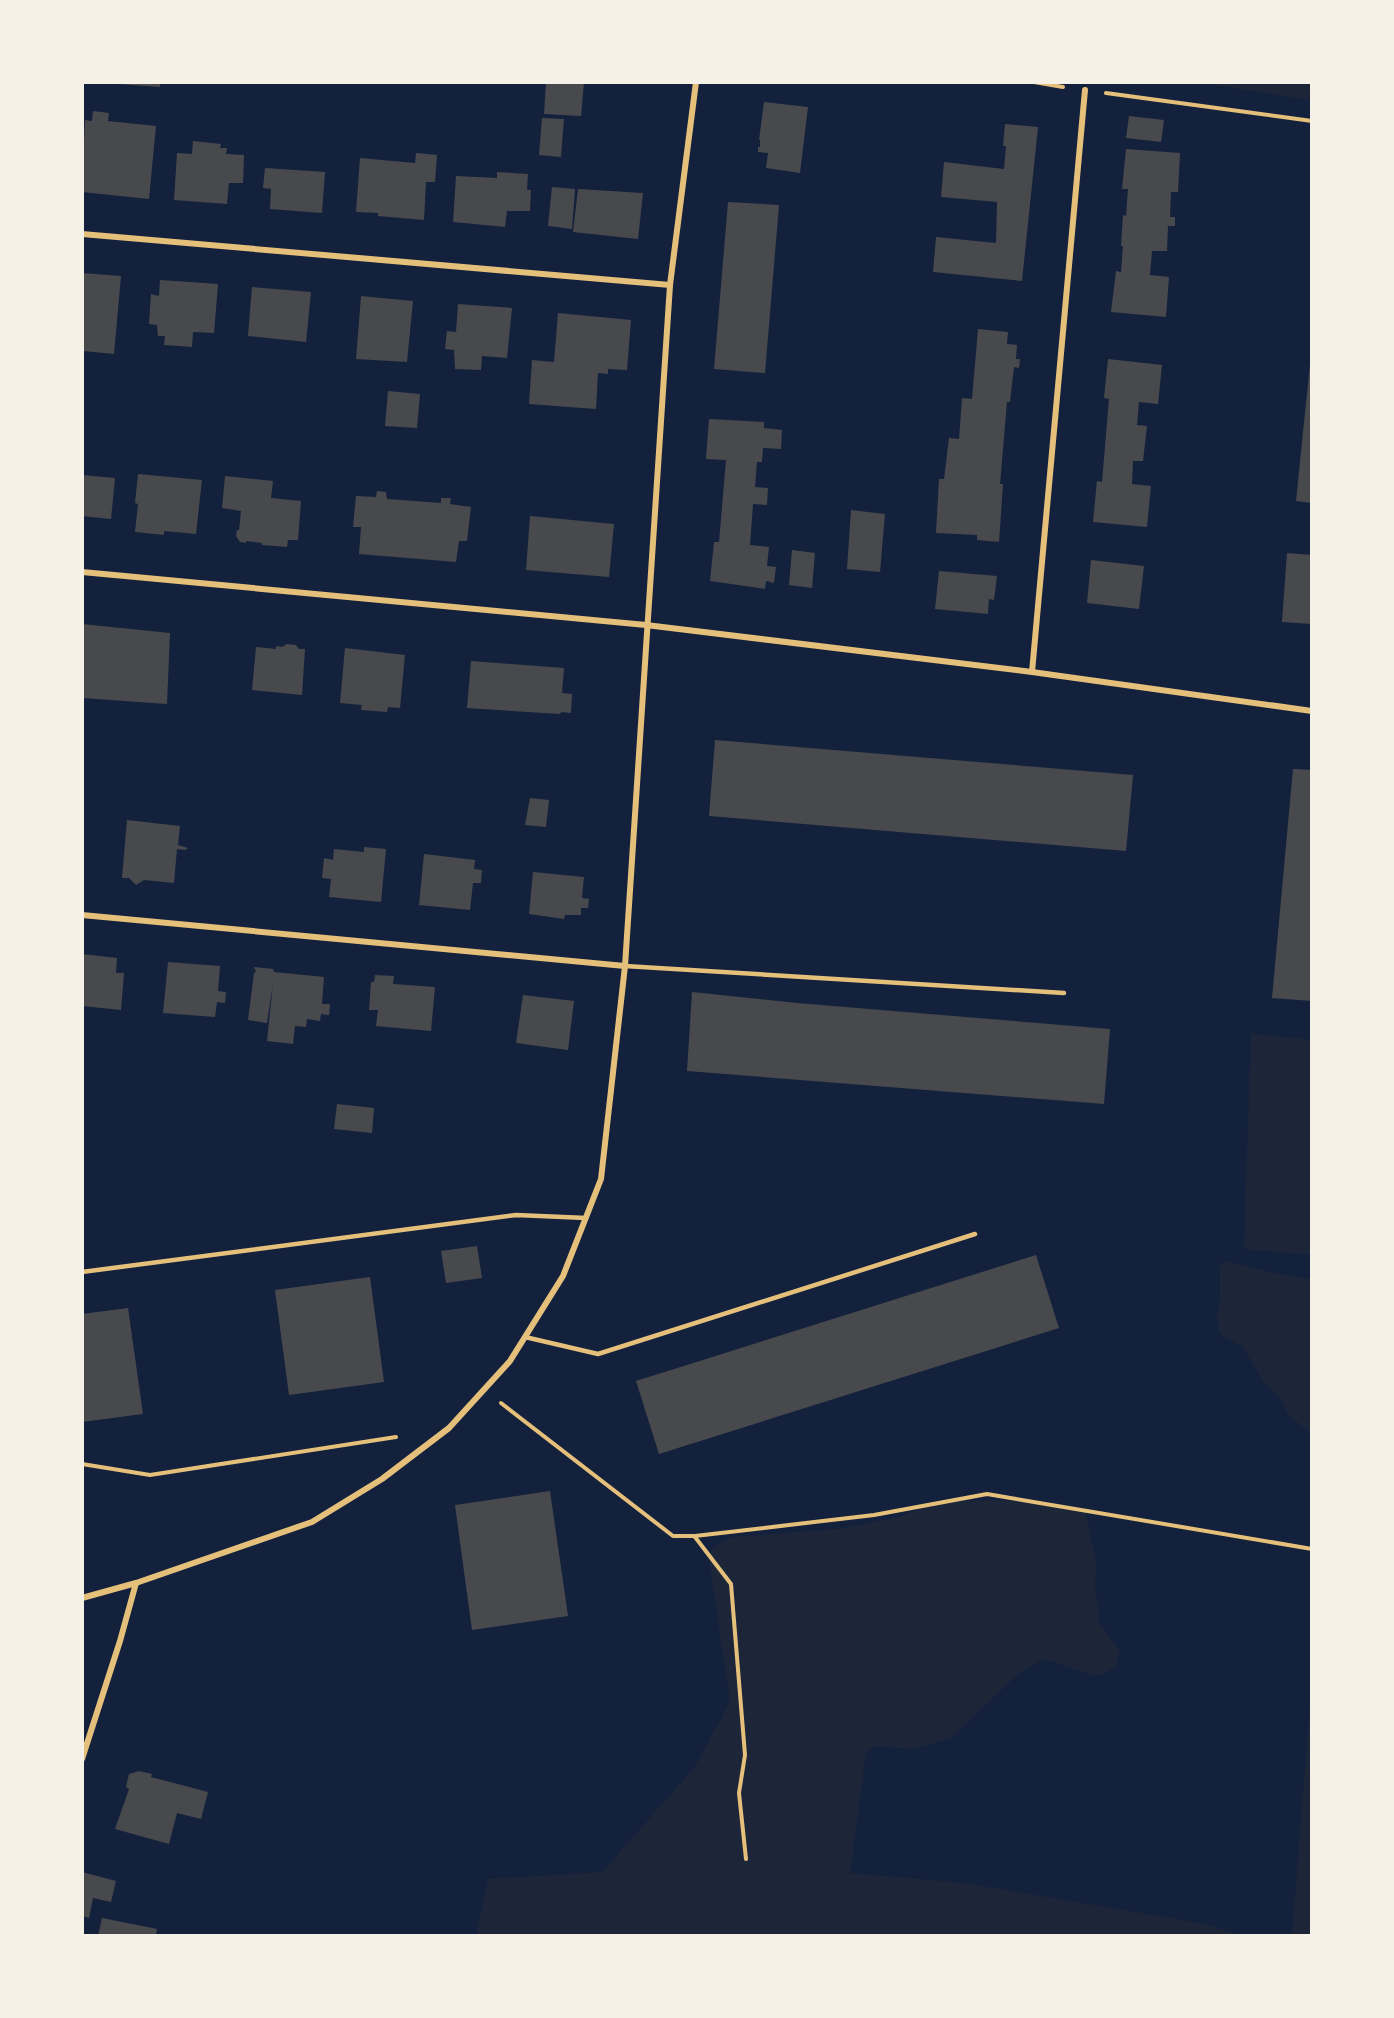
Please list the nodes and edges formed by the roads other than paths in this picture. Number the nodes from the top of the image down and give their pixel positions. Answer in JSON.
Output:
{"nodes":[{"id":1,"x":696,"y":82,"type":"edge"},
{"id":2,"x":1085,"y":90,"type":"road end"},
{"id":3,"x":82,"y":234,"type":"edge"},
{"id":4,"x":670,"y":285,"type":"junction"},
{"id":5,"x":82,"y":572,"type":"edge"},
{"id":6,"x":646,"y":625,"type":"junction"},
{"id":7,"x":1032,"y":672,"type":"junction"},
{"id":8,"x":1311,"y":711,"type":"edge"},
{"id":9,"x":82,"y":915,"type":"edge"},
{"id":10,"x":625,"y":966,"type":"junction"},
{"id":11,"x":1064,"y":993,"type":"dead end"},
{"id":12,"x":586,"y":1218,"type":"junction"},
{"id":13,"x":975,"y":1234,"type":"dead end"},
{"id":14,"x":82,"y":1272,"type":"edge"},
{"id":15,"x":525,"y":1337,"type":"junction"},
{"id":16,"x":136,"y":1582,"type":"junction"},
{"id":17,"x":82,"y":1598,"type":"edge"},
{"id":18,"x":82,"y":1759,"type":"edge"}],
"edges":[{"from":1,"to":4,"type":"street"},
{"from":2,"to":7,"type":"street"},
{"from":3,"to":4,"type":"street"},
{"from":4,"to":6,"type":"street"},
{"from":5,"to":6,"type":"street"},
{"from":6,"to":7,"type":"street"},
{"from":6,"to":10,"type":"street"},
{"from":7,"to":8,"type":"street"},
{"from":9,"to":10,"type":"street"},
{"from":10,"to":11,"type":"lane"},
{"from":10,"to":12,"type":"street"},
{"from":12,"to":14,"type":"lane"},
{"from":12,"to":15,"type":"street"},
{"from":13,"to":15,"type":"lane"},
{"from":15,"to":16,"type":"street"},
{"from":16,"to":17,"type":"street"},
{"from":16,"to":18,"type":"street"}]}
